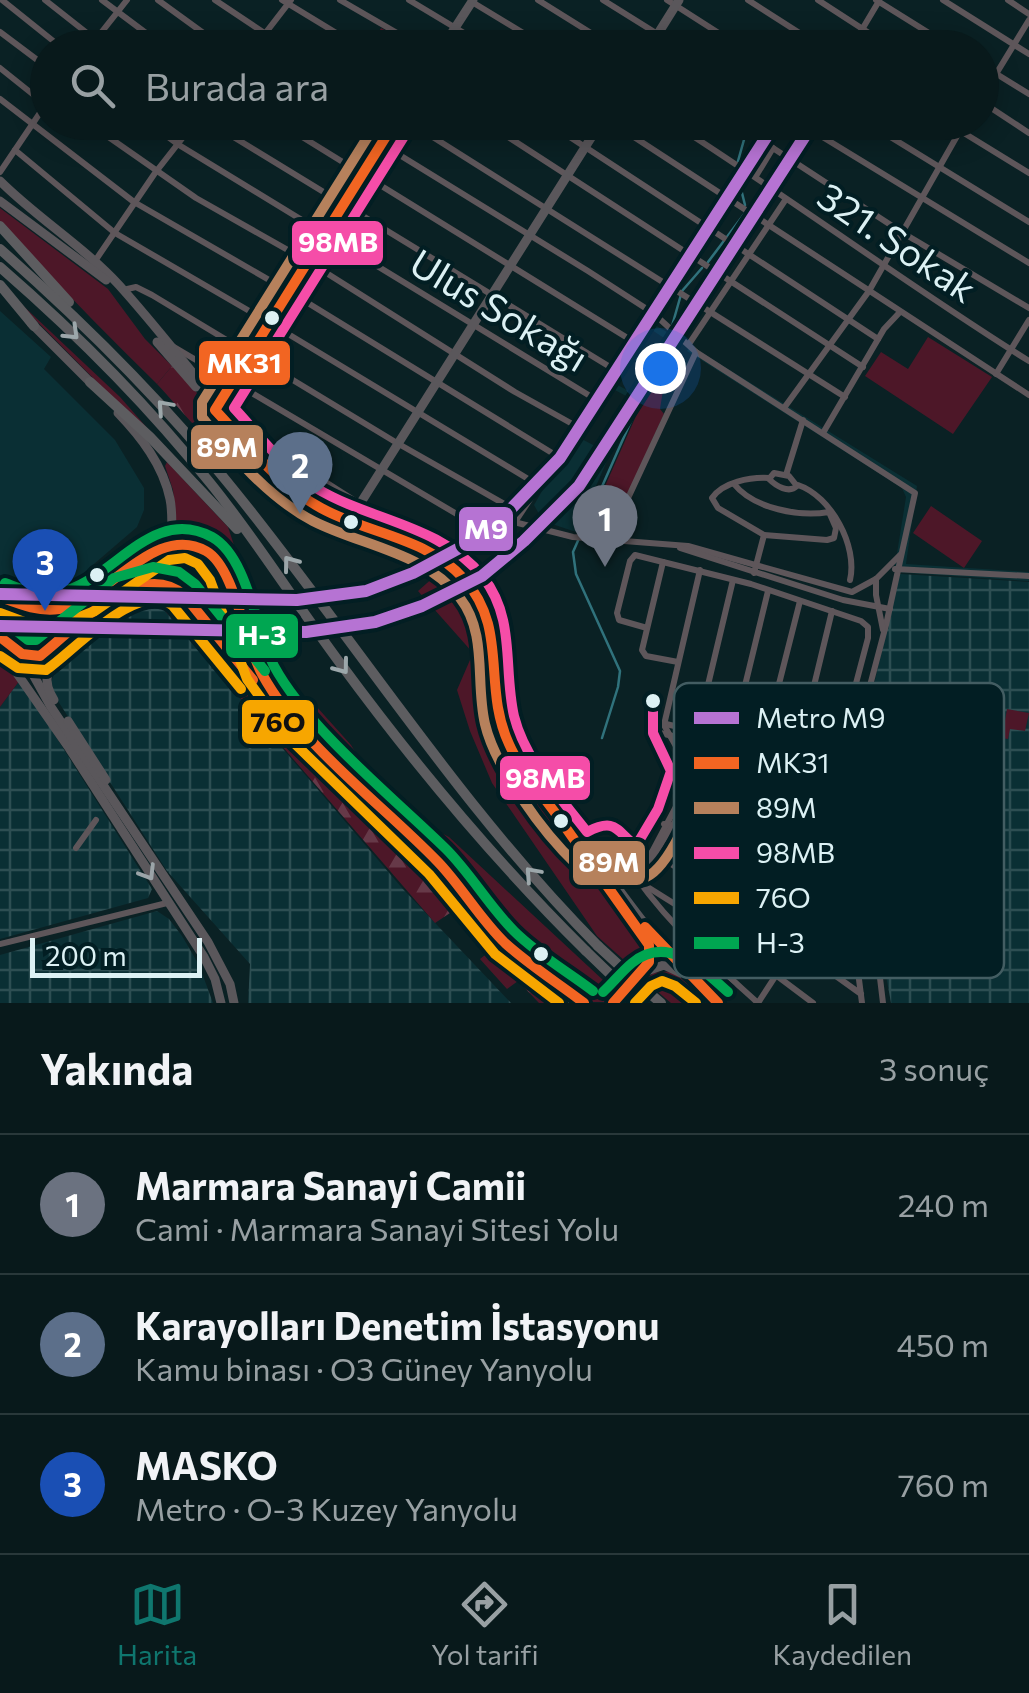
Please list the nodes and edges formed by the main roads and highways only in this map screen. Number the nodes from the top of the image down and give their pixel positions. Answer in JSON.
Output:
{"nodes":[{"id":1,"x":472,"y":0,"type":"edge"},
{"id":2,"x":674,"y":2,"type":"edge"},
{"id":3,"x":453,"y":30,"type":"edge"},
{"id":4,"x":660,"y":30,"type":"edge"},
{"id":5,"x":384,"y":140,"type":"edge"},
{"id":6,"x":589,"y":140,"type":"edge"},
{"id":7,"x":0,"y":184,"type":"edge"},
{"id":8,"x":0,"y":198,"type":"edge"},
{"id":9,"x":0,"y":226,"type":"edge"},
{"id":10,"x":0,"y":249,"type":"edge"},
{"id":11,"x":0,"y":267,"type":"edge"},
{"id":12,"x":0,"y":286,"type":"edge"},
{"id":13,"x":0,"y":294,"type":"edge"},
{"id":14,"x":34,"y":326,"type":"junction"},
{"id":15,"x":136,"y":378,"type":"junction"},
{"id":16,"x":90,"y":382,"type":"junction"},
{"id":17,"x":217,"y":408,"type":"junction"},
{"id":18,"x":352,"y":515,"type":"junction"},
{"id":19,"x":120,"y":576,"type":"junction"},
{"id":20,"x":286,"y":587,"type":"junction"},
{"id":21,"x":3,"y":598,"type":"edge"},
{"id":22,"x":70,"y":633,"type":"junction"},
{"id":23,"x":0,"y":635,"type":"edge"},
{"id":24,"x":0,"y":648,"type":"edge"},
{"id":25,"x":28,"y":656,"type":"junction"},
{"id":26,"x":24,"y":671,"type":"junction"},
{"id":27,"x":270,"y":701,"type":"junction"},
{"id":28,"x":126,"y":816,"type":"junction"},
{"id":29,"x":586,"y":849,"type":"junction"},
{"id":30,"x":674,"y":959,"type":"edge"},
{"id":31,"x":674,"y":968,"type":"edge"},
{"id":32,"x":642,"y":974,"type":"junction"},
{"id":33,"x":689,"y":978,"type":"edge"},
{"id":34,"x":691,"y":978,"type":"edge"},
{"id":35,"x":697,"y":984,"type":"junction"},
{"id":36,"x":639,"y":1001,"type":"edge"},
{"id":37,"x":616,"y":1002,"type":"edge"},
{"id":38,"x":221,"y":1003,"type":"edge"},
{"id":39,"x":234,"y":1003,"type":"edge"},
{"id":40,"x":572,"y":1003,"type":"edge"},
{"id":41,"x":584,"y":1003,"type":"edge"},
{"id":42,"x":661,"y":1003,"type":"edge"},
{"id":43,"x":718,"y":1003,"type":"edge"}],
"edges":[{"from":1,"to":3,"type":"main road"},
{"from":2,"to":4,"type":"main road"},
{"from":5,"to":17,"type":"main road"},
{"from":6,"to":18,"type":"main road"},
{"from":7,"to":17,"type":"main road"},
{"from":8,"to":17,"type":"main road"},
{"from":9,"to":15,"type":"highway"},
{"from":10,"to":15,"type":"highway"},
{"from":11,"to":20,"type":"highway","one_way":true},
{"from":12,"to":14,"type":"highway"},
{"from":13,"to":14,"type":"main road"},
{"from":14,"to":16,"type":"main road"},
{"from":42,"to":15,"type":"highway","one_way":true,"bridge":true},
{"from":16,"to":20,"type":"highway"},
{"from":16,"to":27,"type":"main road"},
{"from":17,"to":18,"type":"main road"},
{"from":17,"to":29,"type":"main road"},
{"from":18,"to":29,"type":"main road"},
{"from":19,"to":21,"type":"main road"},
{"from":19,"to":25,"type":"main road"},
{"from":19,"to":41,"type":"main road","bridge":true},
{"from":20,"to":36,"type":"highway","one_way":true,"bridge":true},
{"from":21,"to":23,"type":"main road"},
{"from":22,"to":25,"type":"main road"},
{"from":22,"to":27,"type":"main road"},
{"from":22,"to":28,"type":"main road"},
{"from":23,"to":25,"type":"main road"},
{"from":24,"to":26,"type":"main road"},
{"from":25,"to":26,"type":"main road"},
{"from":26,"to":28,"type":"main road"},
{"from":26,"to":38,"type":"main road","one_way":true},
{"from":27,"to":40,"type":"main road"},
{"from":28,"to":39,"type":"main road"},
{"from":29,"to":30,"type":"main road"},
{"from":29,"to":32,"type":"main road"},
{"from":31,"to":32,"type":"main road"},
{"from":32,"to":37,"type":"main road"},
{"from":33,"to":35,"type":"main road"},
{"from":34,"to":35,"type":"main road"},
{"from":35,"to":43,"type":"main road"}]}
